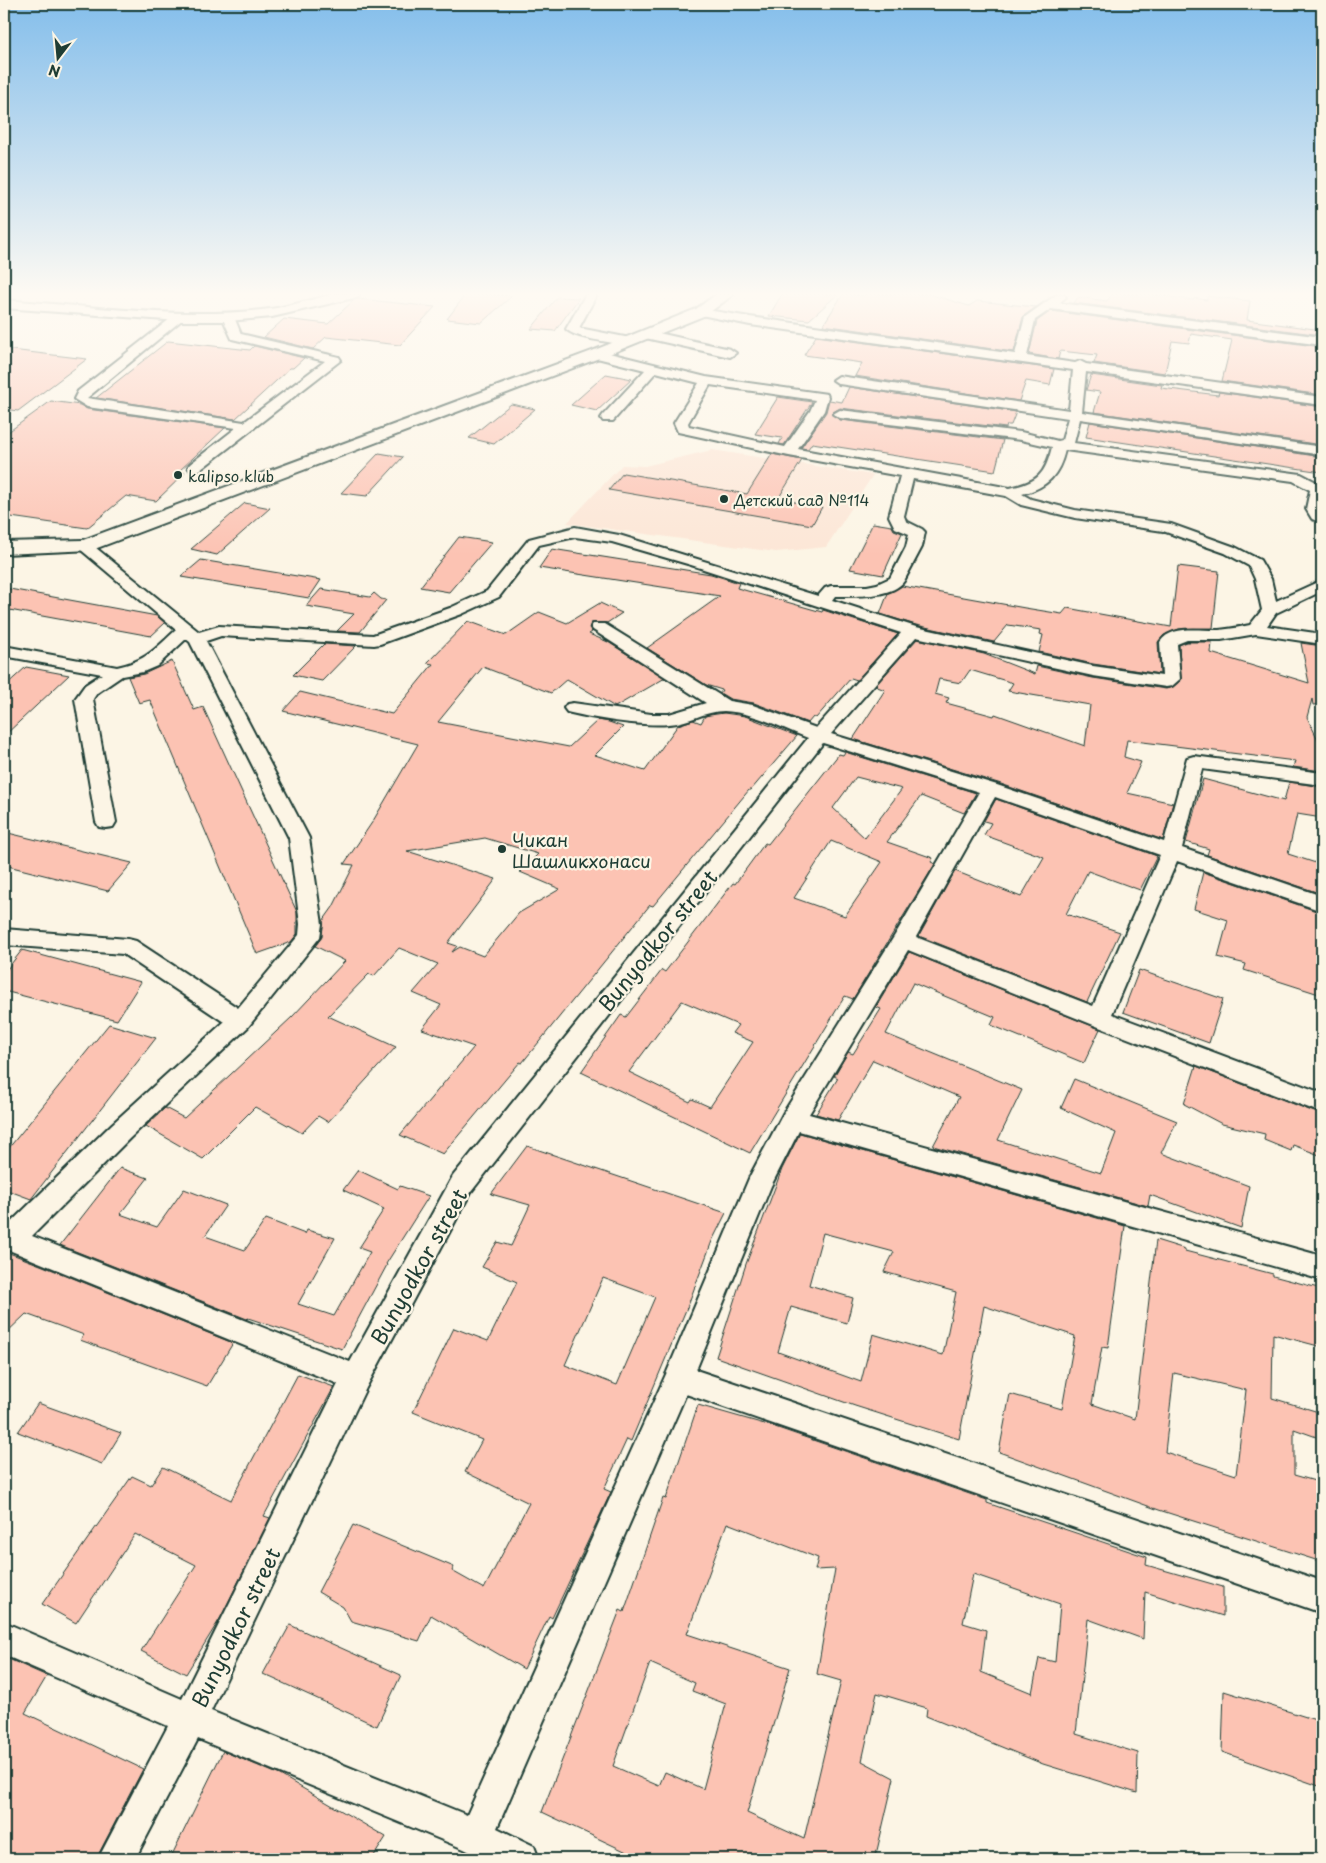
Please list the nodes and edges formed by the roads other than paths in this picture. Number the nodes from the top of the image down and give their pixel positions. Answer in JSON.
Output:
{"nodes":[{"id":1,"x":99,"y":381,"type":"edge"},
{"id":2,"x":307,"y":381,"type":"edge"},
{"id":3,"x":525,"y":381,"type":"edge"},
{"id":4,"x":641,"y":381,"type":"edge"},
{"id":5,"x":706,"y":381,"type":"joint"},
{"id":6,"x":845,"y":381,"type":"edge"},
{"id":7,"x":1078,"y":381,"type":"edge"},
{"id":8,"x":1183,"y":381,"type":"edge"},
{"id":9,"x":1322,"y":401,"type":"edge"},
{"id":10,"x":1034,"y":409,"type":"junction"},
{"id":11,"x":840,"y":414,"type":"dead end"},
{"id":12,"x":1074,"y":415,"type":"junction"},
{"id":13,"x":608,"y":418,"type":"dead end"},
{"id":14,"x":247,"y":426,"type":"junction"},
{"id":15,"x":1021,"y":436,"type":"junction"},
{"id":16,"x":1059,"y":445,"type":"junction"},
{"id":17,"x":789,"y":452,"type":"junction"},
{"id":18,"x":1322,"y":452,"type":"edge"},
{"id":19,"x":195,"y":468,"type":"dead end"},
{"id":20,"x":908,"y":474,"type":"junction"},
{"id":21,"x":1010,"y":492,"type":"junction"},
{"id":22,"x":1322,"y":519,"type":"edge"},
{"id":23,"x":85,"y":546,"type":"junction"},
{"id":24,"x":4,"y":548,"type":"edge"},
{"id":25,"x":1322,"y":585,"type":"edge"},
{"id":26,"x":822,"y":601,"type":"junction"},
{"id":27,"x":1270,"y":610,"type":"junction"},
{"id":28,"x":599,"y":628,"type":"dead end"},
{"id":29,"x":1256,"y":629,"type":"junction"},
{"id":30,"x":912,"y":631,"type":"junction"},
{"id":31,"x":191,"y":635,"type":"junction"},
{"id":32,"x":1322,"y":639,"type":"edge"},
{"id":33,"x":4,"y":651,"type":"edge"},
{"id":34,"x":117,"y":672,"type":"junction"},
{"id":35,"x":724,"y":706,"type":"junction"},
{"id":36,"x":573,"y":708,"type":"dead end"},
{"id":37,"x":819,"y":736,"type":"junction"},
{"id":38,"x":1322,"y":779,"type":"edge"},
{"id":39,"x":990,"y":789,"type":"junction"},
{"id":40,"x":106,"y":822,"type":"dead end"},
{"id":41,"x":1171,"y":852,"type":"junction"},
{"id":42,"x":1322,"y":904,"type":"edge"},
{"id":43,"x":4,"y":937,"type":"edge"},
{"id":44,"x":903,"y":940,"type":"junction"},
{"id":45,"x":1100,"y":1018,"type":"junction"},
{"id":46,"x":240,"y":1021,"type":"junction"},
{"id":47,"x":1322,"y":1102,"type":"edge"},
{"id":48,"x":793,"y":1119,"type":"junction"},
{"id":49,"x":7,"y":1238,"type":"edge"},
{"id":50,"x":1322,"y":1268,"type":"edge"},
{"id":51,"x":356,"y":1378,"type":"junction"},
{"id":52,"x":679,"y":1378,"type":"junction"},
{"id":53,"x":1322,"y":1597,"type":"edge"},
{"id":54,"x":4,"y":1638,"type":"edge"},
{"id":55,"x":190,"y":1719,"type":"junction"},
{"id":56,"x":476,"y":1836,"type":"junction"},
{"id":57,"x":116,"y":1859,"type":"edge"},
{"id":58,"x":521,"y":1859,"type":"edge"}],
"edges":[{"from":1,"to":14,"type":"street"},
{"from":2,"to":14,"type":"street"},
{"from":3,"to":23,"type":"street"},
{"from":4,"to":13,"type":"street"},
{"from":5,"to":17,"type":"street"},
{"from":5,"to":17,"type":"street"},
{"from":6,"to":10,"type":"street"},
{"from":7,"to":12,"type":"street"},
{"from":8,"to":9,"type":"street"},
{"from":10,"to":12,"type":"street"},
{"from":10,"to":15,"type":"street"},
{"from":11,"to":15,"type":"street"},
{"from":12,"to":16,"type":"street"},
{"from":12,"to":18,"type":"street"},
{"from":14,"to":19,"type":"street"},
{"from":15,"to":16,"type":"street"},
{"from":16,"to":21,"type":"street"},
{"from":16,"to":22,"type":"street"},
{"from":17,"to":20,"type":"street"},
{"from":20,"to":21,"type":"street"},
{"from":20,"to":26,"type":"street"},
{"from":21,"to":27,"type":"street"},
{"from":23,"to":24,"type":"street"},
{"from":23,"to":31,"type":"street"},
{"from":25,"to":27,"type":"street"},
{"from":26,"to":30,"type":"street"},
{"from":26,"to":31,"type":"street"},
{"from":27,"to":29,"type":"street"},
{"from":28,"to":35,"type":"street"},
{"from":29,"to":30,"type":"street"},
{"from":29,"to":32,"type":"street"},
{"from":30,"to":37,"type":"street","name":"Bunyodkor street"},
{"from":31,"to":34,"type":"street"},
{"from":31,"to":46,"type":"street"},
{"from":33,"to":34,"type":"street"},
{"from":34,"to":40,"type":"street"},
{"from":35,"to":36,"type":"street"},
{"from":35,"to":37,"type":"street"},
{"from":37,"to":39,"type":"street"},
{"from":37,"to":51,"type":"street","name":"Bunyodkor street"},
{"from":38,"to":41,"type":"street"},
{"from":39,"to":41,"type":"street"},
{"from":39,"to":44,"type":"street"},
{"from":41,"to":42,"type":"street"},
{"from":41,"to":45,"type":"street"},
{"from":43,"to":46,"type":"street"},
{"from":44,"to":45,"type":"street"},
{"from":44,"to":48,"type":"street"},
{"from":45,"to":47,"type":"street"},
{"from":46,"to":49,"type":"street"},
{"from":48,"to":50,"type":"street"},
{"from":48,"to":52,"type":"street"},
{"from":49,"to":51,"type":"street"},
{"from":51,"to":55,"type":"street","name":"Bunyodkor street"},
{"from":52,"to":53,"type":"street"},
{"from":52,"to":56,"type":"street"},
{"from":54,"to":55,"type":"street"},
{"from":55,"to":56,"type":"street"},
{"from":55,"to":57,"type":"street","name":"Bunyodkor street"},
{"from":56,"to":58,"type":"street"}]}
